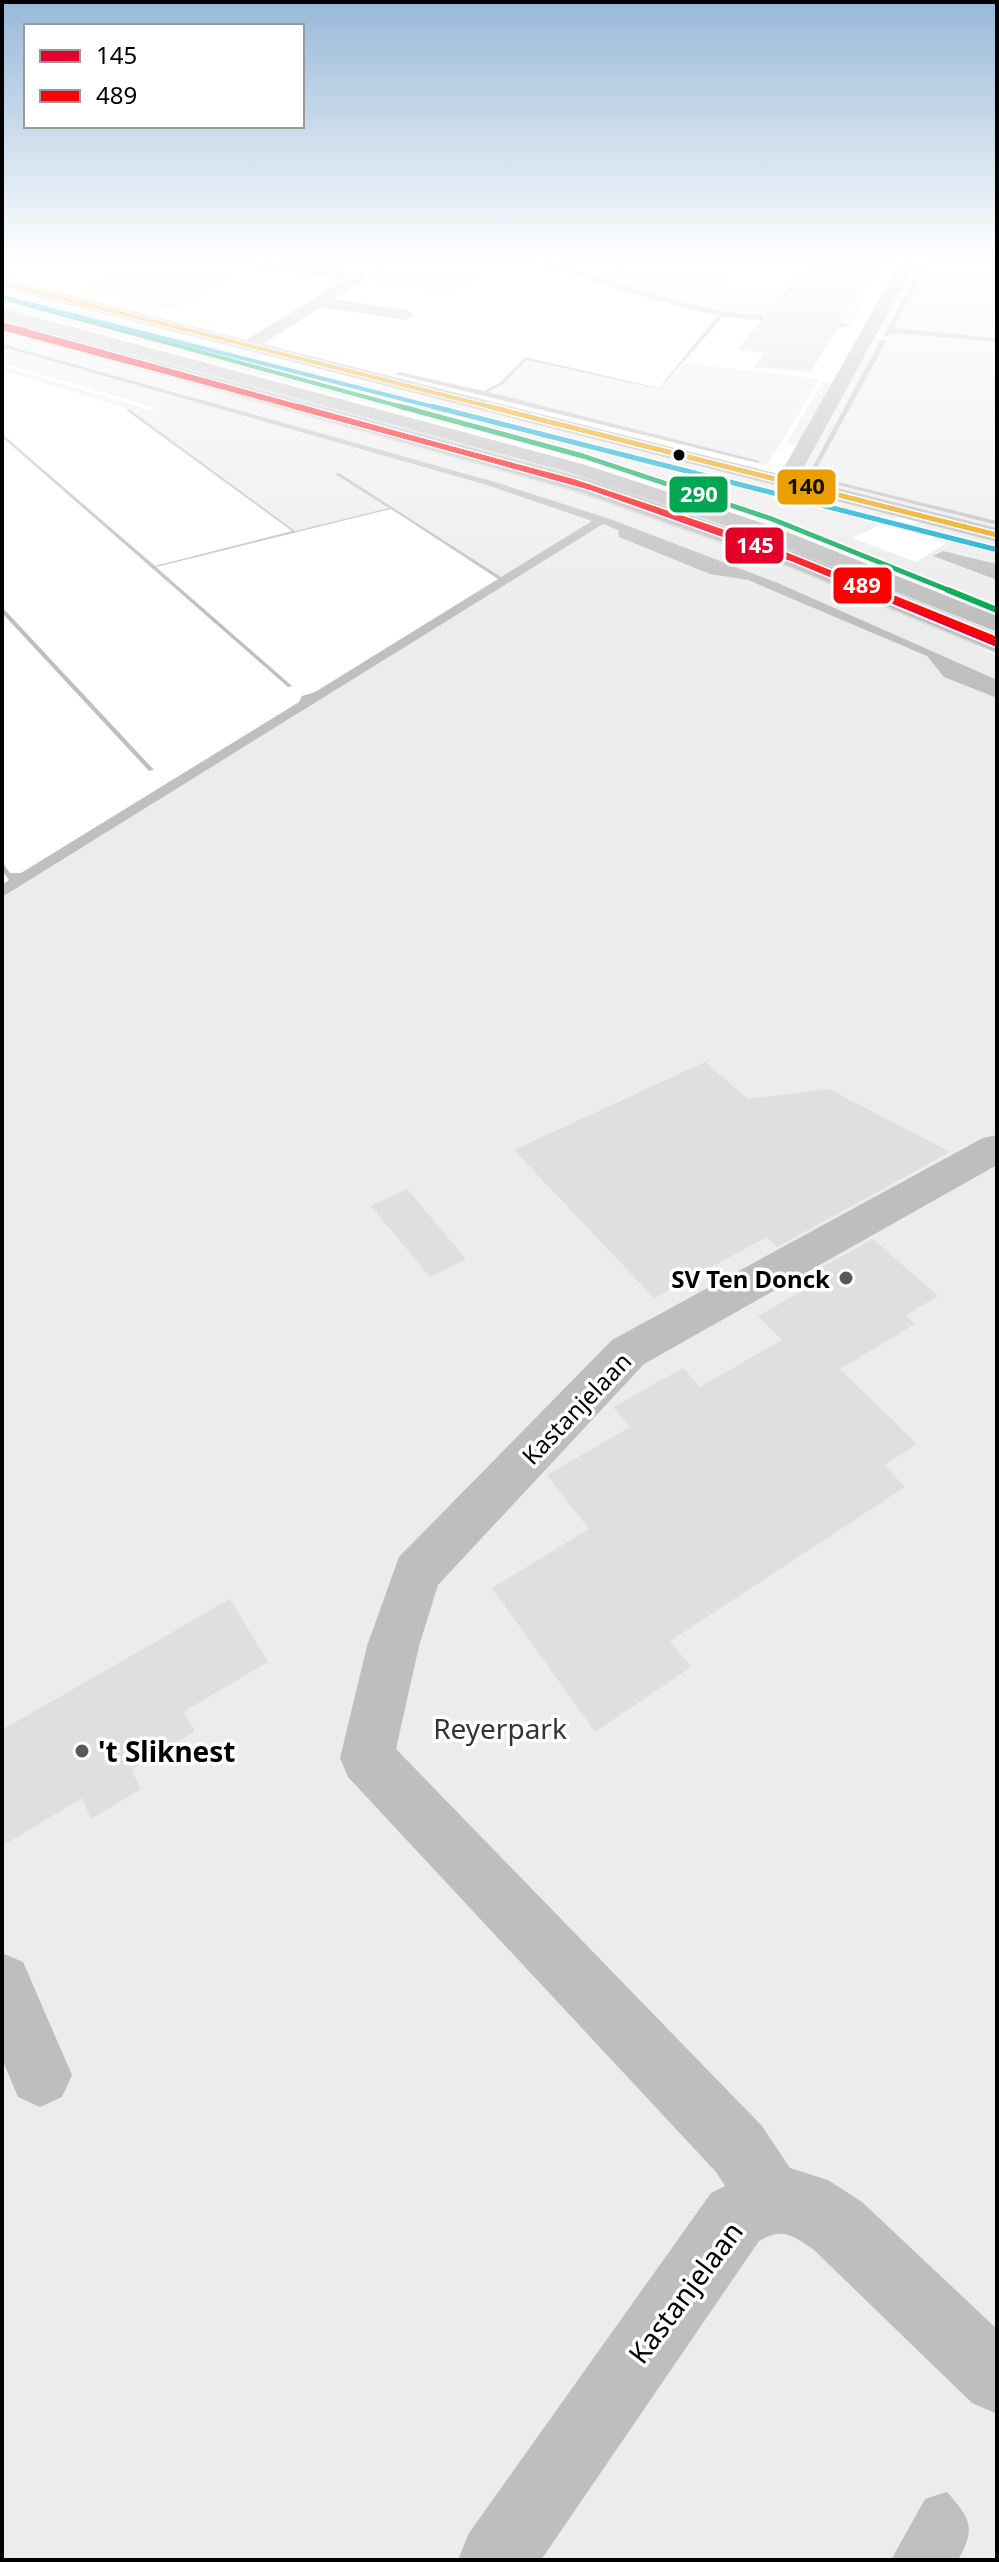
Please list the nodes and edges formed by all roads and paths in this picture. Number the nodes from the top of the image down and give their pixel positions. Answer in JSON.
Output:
{"nodes":[{"id":1,"x":206,"y":381,"type":"edge"},
{"id":2,"x":256,"y":381,"type":"edge"},
{"id":3,"x":266,"y":381,"type":"edge"},
{"id":4,"x":389,"y":381,"type":"edge"},
{"id":5,"x":848,"y":381,"type":"edge"},
{"id":6,"x":779,"y":480,"type":"junction"},
{"id":7,"x":997,"y":535,"type":"edge"},
{"id":8,"x":997,"y":615,"type":"edge"},
{"id":9,"x":997,"y":625,"type":"edge"},
{"id":10,"x":997,"y":644,"type":"edge"},
{"id":11,"x":997,"y":1148,"type":"edge"},
{"id":12,"x":2,"y":1983,"type":"edge"},
{"id":13,"x":40,"y":2075,"type":"dead end"},
{"id":14,"x":771,"y":2198,"type":"junction"},
{"id":15,"x":997,"y":2378,"type":"edge"},
{"id":16,"x":496,"y":2560,"type":"edge"}],
"edges":[{"from":1,"to":10,"type":"main road"},
{"from":2,"to":9,"type":"street"},
{"from":3,"to":8,"type":"main road"},
{"from":4,"to":6,"type":"street"},
{"from":5,"to":6,"type":"street"},
{"from":6,"to":7,"type":"street"},
{"from":11,"to":14,"type":"street","name":"Kastanjelaan"},
{"from":12,"to":13,"type":"street"},
{"from":14,"to":15,"type":"street"},
{"from":14,"to":16,"type":"street","name":"Kastanjelaan"}]}
